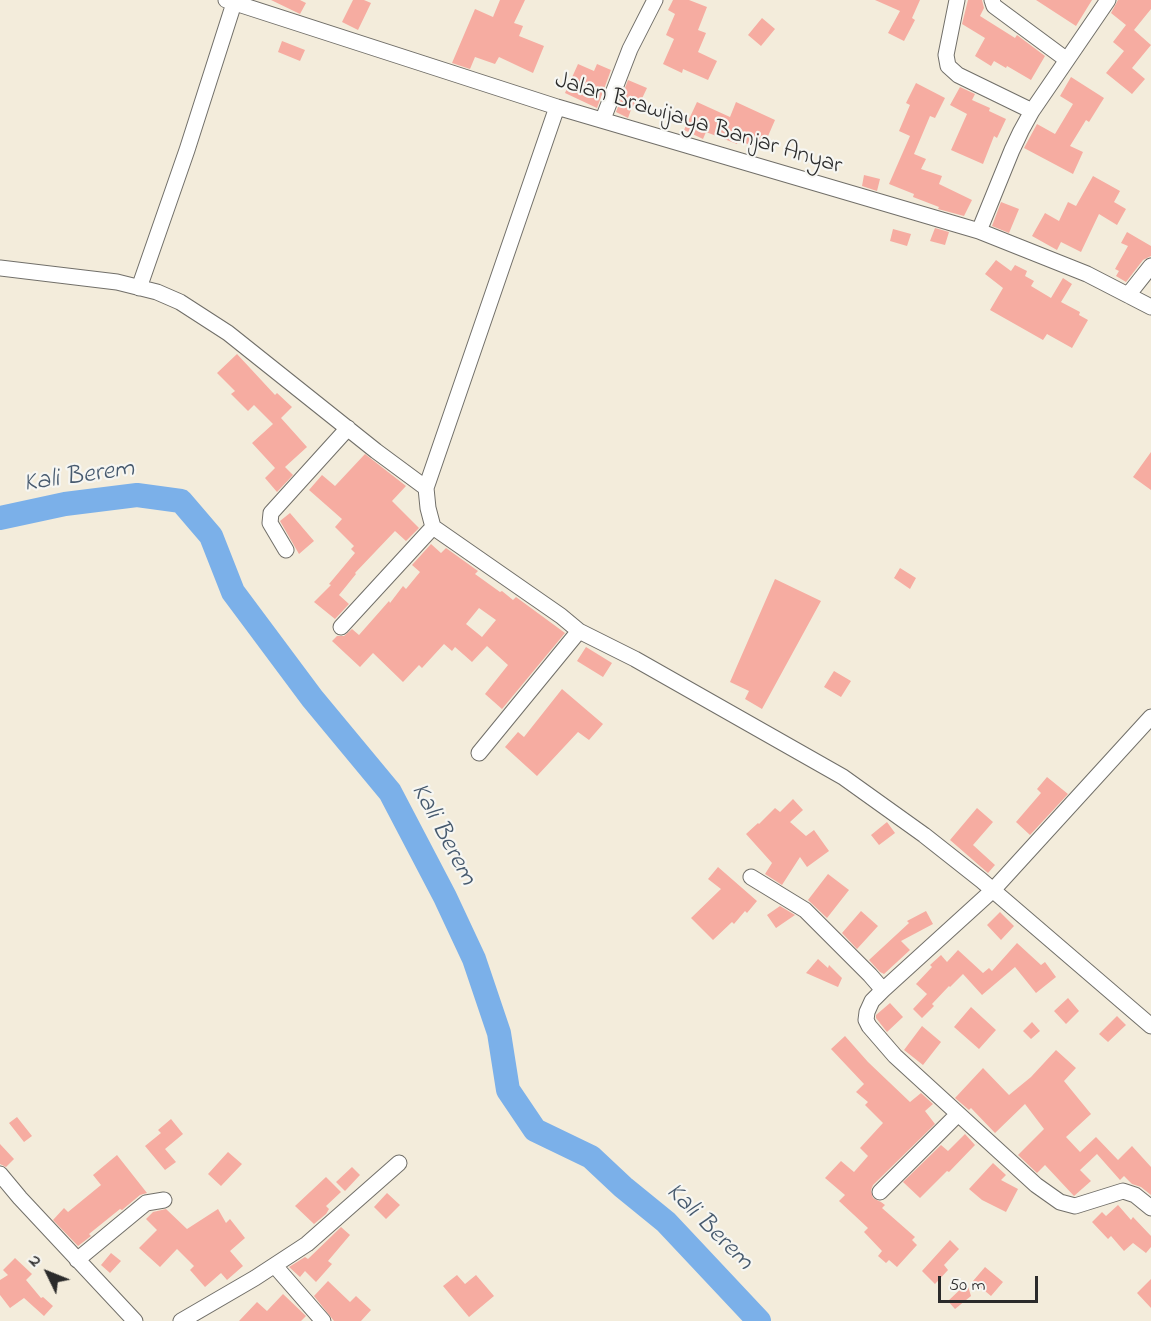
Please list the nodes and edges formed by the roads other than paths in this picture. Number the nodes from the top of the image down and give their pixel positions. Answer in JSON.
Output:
{"nodes":[{"id":1,"x":655,"y":0,"type":"edge"},
{"id":2,"x":957,"y":0,"type":"edge"},
{"id":3,"x":992,"y":0,"type":"edge"},
{"id":4,"x":1108,"y":0,"type":"edge"},
{"id":5,"x":232,"y":1,"type":"edge"},
{"id":6,"x":1067,"y":60,"type":"junction"},
{"id":7,"x":557,"y":107,"type":"junction"},
{"id":8,"x":1032,"y":111,"type":"junction"},
{"id":9,"x":603,"y":119,"type":"junction"},
{"id":10,"x":979,"y":231,"type":"junction"},
{"id":11,"x":1151,"y":266,"type":"edge"},
{"id":12,"x":0,"y":268,"type":"edge"},
{"id":13,"x":139,"y":288,"type":"junction"},
{"id":14,"x":1128,"y":295,"type":"junction"},
{"id":15,"x":1151,"y":307,"type":"edge"},
{"id":16,"x":348,"y":428,"type":"junction"},
{"id":17,"x":426,"y":488,"type":"junction"},
{"id":18,"x":433,"y":527,"type":"junction"},
{"id":19,"x":286,"y":550,"type":"dead end"},
{"id":20,"x":341,"y":627,"type":"dead end"},
{"id":21,"x":579,"y":631,"type":"junction"},
{"id":22,"x":1151,"y":717,"type":"edge"},
{"id":23,"x":479,"y":753,"type":"dead end"},
{"id":24,"x":751,"y":877,"type":"dead end"},
{"id":25,"x":993,"y":890,"type":"junction"},
{"id":26,"x":883,"y":990,"type":"junction"},
{"id":27,"x":1151,"y":1026,"type":"edge"},
{"id":28,"x":958,"y":1114,"type":"junction"},
{"id":29,"x":399,"y":1163,"type":"dead end"},
{"id":30,"x":0,"y":1174,"type":"edge"},
{"id":31,"x":880,"y":1192,"type":"dead end"},
{"id":32,"x":164,"y":1200,"type":"dead end"},
{"id":33,"x":1151,"y":1208,"type":"edge"},
{"id":34,"x":76,"y":1260,"type":"junction"},
{"id":35,"x":275,"y":1266,"type":"junction"},
{"id":36,"x":317,"y":1319,"type":"edge"},
{"id":37,"x":135,"y":1321,"type":"edge"},
{"id":38,"x":181,"y":1321,"type":"edge"}],
"edges":[{"from":1,"to":9,"type":"street"},
{"from":2,"to":8,"type":"street"},
{"from":3,"to":6,"type":"street"},
{"from":4,"to":6,"type":"street"},
{"from":5,"to":7,"type":"street","name":"Jalan Brawijaya Banjar Anyar"},
{"from":5,"to":13,"type":"street"},
{"from":6,"to":8,"type":"street"},
{"from":7,"to":9,"type":"street","name":"Jalan Brawijaya Banjar Anyar"},
{"from":7,"to":17,"type":"street"},
{"from":8,"to":10,"type":"street"},
{"from":9,"to":10,"type":"street","name":"Jalan Brawijaya Banjar Anyar"},
{"from":10,"to":14,"type":"street","name":"Jalan Brawijaya Banjar Anyar"},
{"from":11,"to":14,"type":"street"},
{"from":12,"to":13,"type":"street"},
{"from":13,"to":16,"type":"street"},
{"from":14,"to":15,"type":"street","name":"Jalan Brawijaya Banjar Anyar"},
{"from":16,"to":17,"type":"street"},
{"from":16,"to":19,"type":"street"},
{"from":17,"to":18,"type":"street"},
{"from":18,"to":20,"type":"street"},
{"from":18,"to":21,"type":"street"},
{"from":21,"to":23,"type":"street"},
{"from":21,"to":25,"type":"street"},
{"from":22,"to":25,"type":"street"},
{"from":24,"to":26,"type":"street"},
{"from":25,"to":26,"type":"street"},
{"from":25,"to":27,"type":"street"},
{"from":26,"to":28,"type":"street"},
{"from":28,"to":31,"type":"street"},
{"from":28,"to":33,"type":"street"},
{"from":29,"to":35,"type":"street"},
{"from":30,"to":34,"type":"street"},
{"from":32,"to":34,"type":"street"},
{"from":34,"to":37,"type":"street"},
{"from":35,"to":36,"type":"street"},
{"from":35,"to":38,"type":"street"}]}
